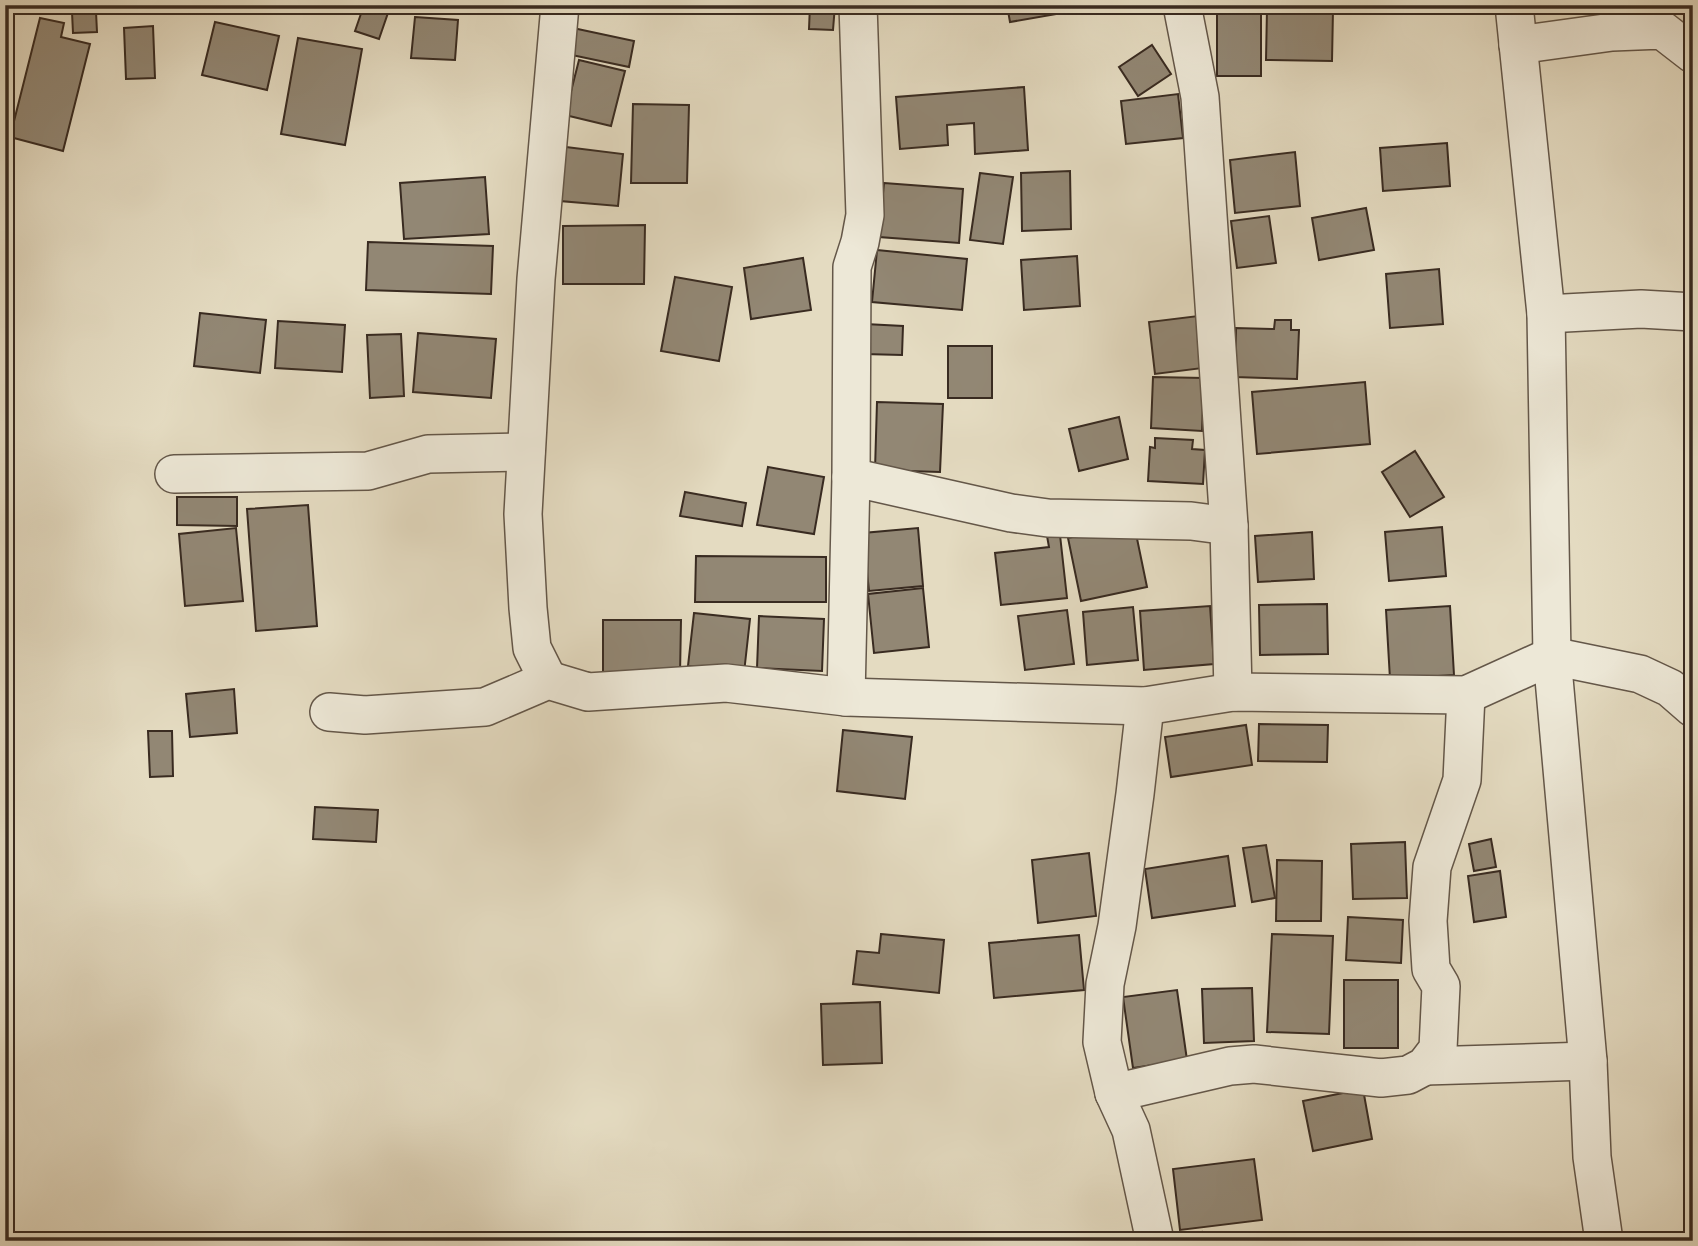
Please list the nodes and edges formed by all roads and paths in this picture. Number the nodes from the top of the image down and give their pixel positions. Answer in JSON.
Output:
{"nodes":[{"id":1,"x":560,"y":5,"type":"edge"},
{"id":2,"x":858,"y":5,"type":"edge"},
{"id":3,"x":1182,"y":5,"type":"edge"},
{"id":4,"x":1514,"y":5,"type":"edge"},
{"id":5,"x":1518,"y":45,"type":"junction"},
{"id":6,"x":1693,"y":54,"type":"edge"},
{"id":7,"x":1693,"y":312,"type":"edge"},
{"id":8,"x":1546,"y":314,"type":"junction"},
{"id":9,"x":526,"y":452,"type":"junction"},
{"id":10,"x":174,"y":474,"type":"dead end"},
{"id":11,"x":851,"y":477,"type":"junction"},
{"id":12,"x":1230,"y":526,"type":"junction"},
{"id":13,"x":1552,"y":656,"type":"junction"},
{"id":14,"x":548,"y":680,"type":"junction"},
{"id":15,"x":1233,"y":692,"type":"junction"},
{"id":16,"x":1466,"y":695,"type":"junction"},
{"id":17,"x":846,"y":697,"type":"junction"},
{"id":18,"x":1145,"y":706,"type":"junction"},
{"id":19,"x":1693,"y":708,"type":"edge"},
{"id":20,"x":329,"y":712,"type":"dead end"},
{"id":21,"x":1588,"y":1061,"type":"junction"},
{"id":22,"x":1425,"y":1066,"type":"junction"},
{"id":23,"x":1114,"y":1093,"type":"junction"},
{"id":24,"x":1155,"y":1241,"type":"edge"},
{"id":25,"x":1604,"y":1241,"type":"edge"}],
"edges":[{"from":1,"to":9,"type":"street"},
{"from":2,"to":11,"type":"street"},
{"from":3,"to":12,"type":"street"},
{"from":4,"to":5,"type":"street"},
{"from":5,"to":6,"type":"street"},
{"from":5,"to":8,"type":"street"},
{"from":7,"to":8,"type":"street"},
{"from":8,"to":13,"type":"street"},
{"from":9,"to":10,"type":"street"},
{"from":9,"to":14,"type":"street"},
{"from":11,"to":12,"type":"street"},
{"from":11,"to":17,"type":"street"},
{"from":12,"to":15,"type":"street"},
{"from":13,"to":16,"type":"street"},
{"from":13,"to":19,"type":"street"},
{"from":13,"to":21,"type":"street"},
{"from":14,"to":17,"type":"street"},
{"from":14,"to":20,"type":"street"},
{"from":15,"to":16,"type":"street"},
{"from":15,"to":18,"type":"street"},
{"from":16,"to":22,"type":"street"},
{"from":17,"to":18,"type":"street"},
{"from":18,"to":23,"type":"street"},
{"from":21,"to":22,"type":"street"},
{"from":21,"to":25,"type":"street"},
{"from":22,"to":23,"type":"street"},
{"from":23,"to":24,"type":"street"}]}
